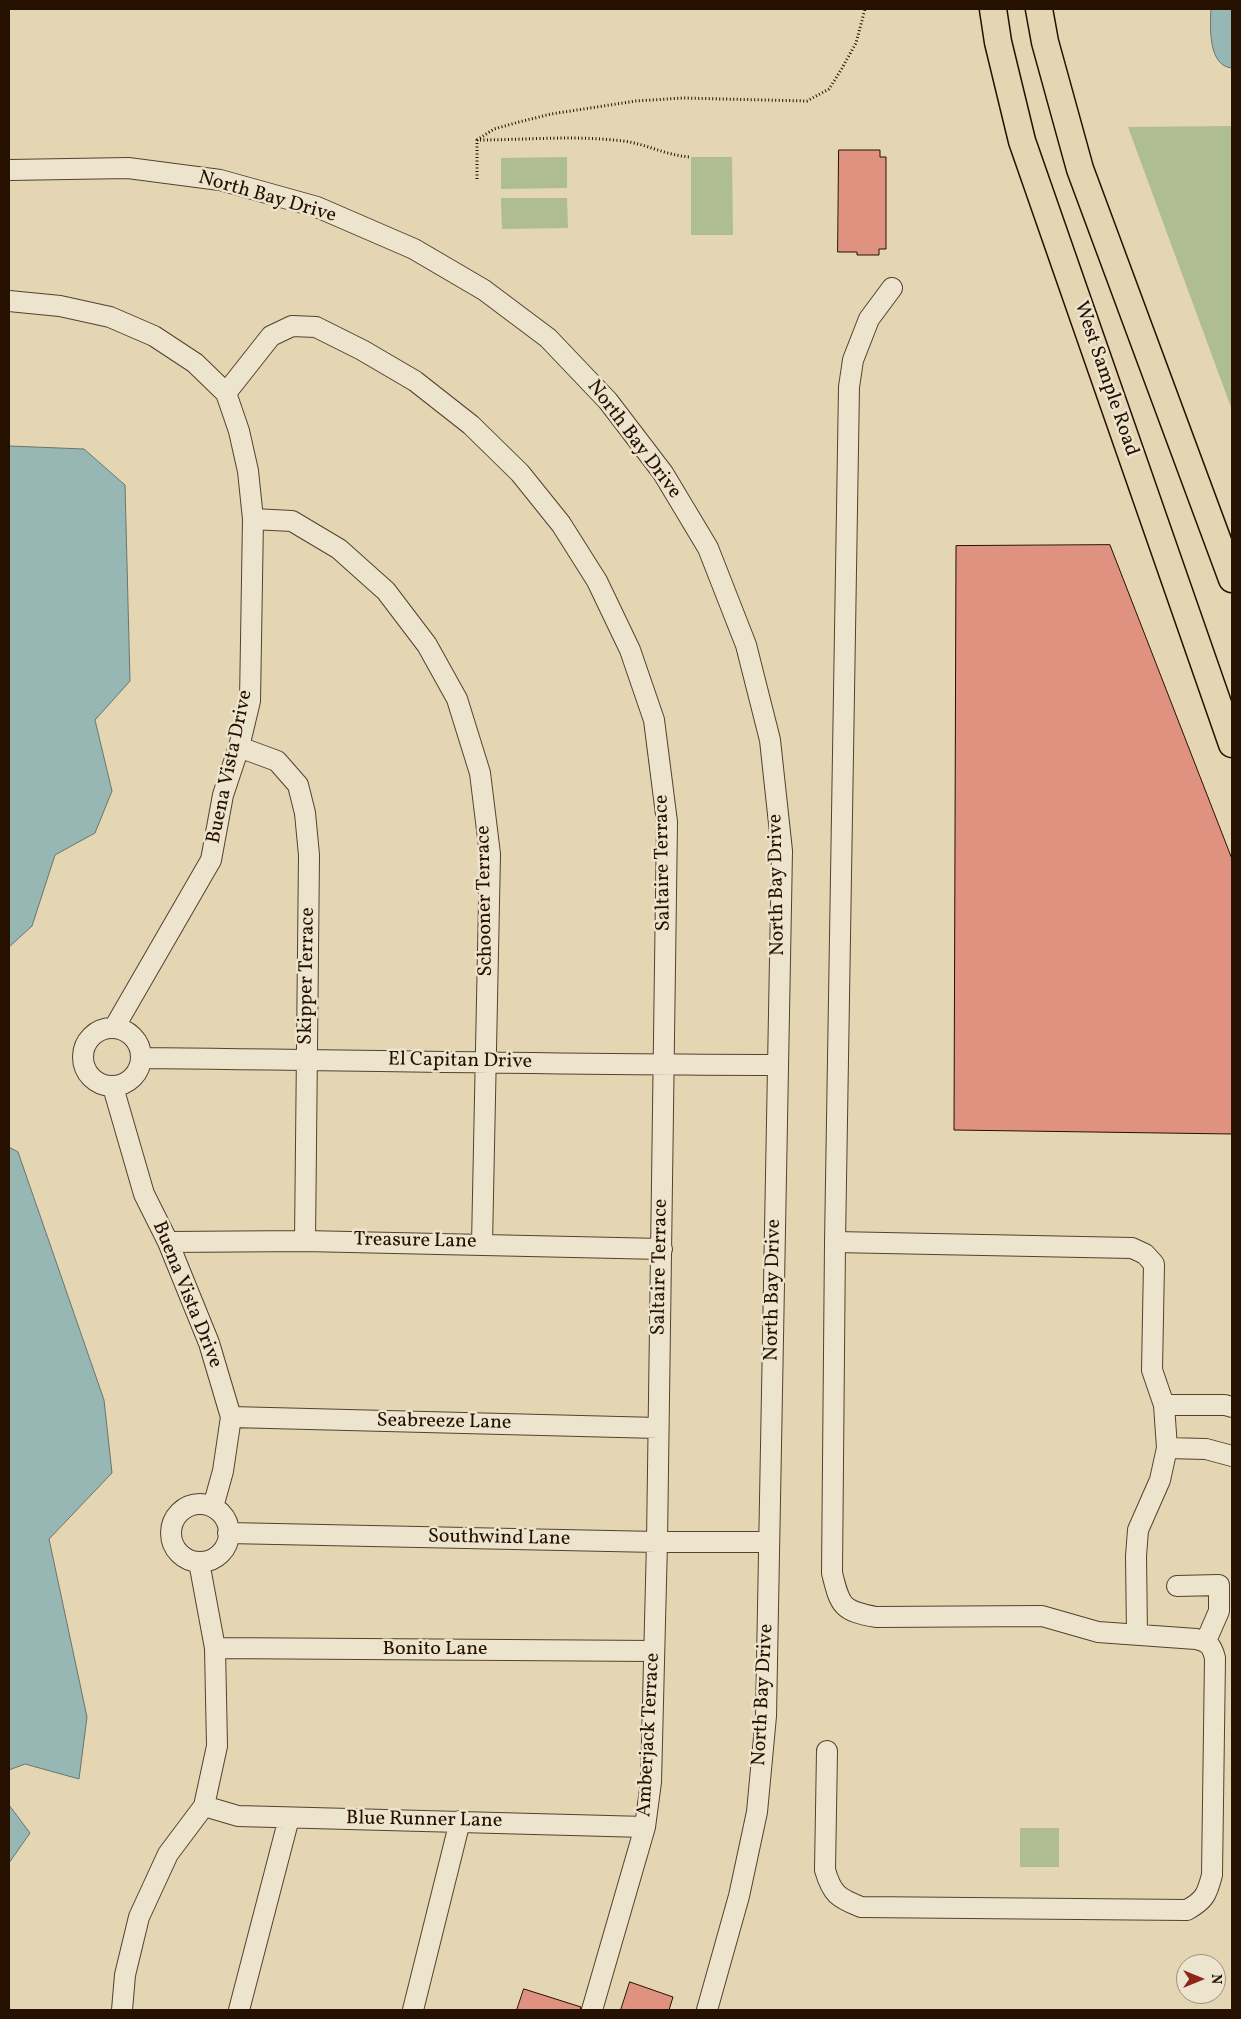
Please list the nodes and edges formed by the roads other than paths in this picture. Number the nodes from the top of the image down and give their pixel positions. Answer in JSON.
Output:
{"nodes":[{"id":1,"x":993,"y":9,"type":"edge"},
{"id":2,"x":1039,"y":9,"type":"edge"},
{"id":3,"x":9,"y":170,"type":"edge"},
{"id":4,"x":892,"y":288,"type":"dead end"},
{"id":5,"x":9,"y":300,"type":"edge"},
{"id":6,"x":226,"y":393,"type":"junction"},
{"id":7,"x":253,"y":519,"type":"junction"},
{"id":8,"x":1232,"y":579,"type":"edge"},
{"id":9,"x":1232,"y":744,"type":"edge"},
{"id":10,"x":239,"y":747,"type":"junction"},
{"id":11,"x":114,"y":1028,"type":"junction"},
{"id":12,"x":141,"y":1058,"type":"junction"},
{"id":13,"x":306,"y":1059,"type":"junction"},
{"id":14,"x":485,"y":1064,"type":"junction"},
{"id":15,"x":664,"y":1065,"type":"junction"},
{"id":16,"x":778,"y":1065,"type":"junction"},
{"id":17,"x":113,"y":1086,"type":"junction"},
{"id":18,"x":305,"y":1240,"type":"junction"},
{"id":19,"x":168,"y":1242,"type":"junction"},
{"id":20,"x":835,"y":1242,"type":"junction"},
{"id":21,"x":482,"y":1244,"type":"junction"},
{"id":22,"x":662,"y":1250,"type":"junction"},
{"id":23,"x":1164,"y":1405,"type":"junction"},
{"id":24,"x":1232,"y":1407,"type":"edge"},
{"id":25,"x":230,"y":1418,"type":"junction"},
{"id":26,"x":658,"y":1428,"type":"junction"},
{"id":27,"x":1167,"y":1448,"type":"junction"},
{"id":28,"x":1232,"y":1456,"type":"edge"},
{"id":29,"x":213,"y":1507,"type":"junction"},
{"id":30,"x":228,"y":1533,"type":"junction"},
{"id":31,"x":657,"y":1542,"type":"junction"},
{"id":32,"x":769,"y":1542,"type":"junction"},
{"id":33,"x":199,"y":1562,"type":"junction"},
{"id":34,"x":1225,"y":1585,"type":"edge"},
{"id":35,"x":1177,"y":1586,"type":"dead end"},
{"id":36,"x":1137,"y":1634,"type":"junction"},
{"id":37,"x":1206,"y":1641,"type":"junction"},
{"id":38,"x":215,"y":1648,"type":"junction"},
{"id":39,"x":654,"y":1651,"type":"junction"},
{"id":40,"x":827,"y":1751,"type":"dead end"},
{"id":41,"x":204,"y":1806,"type":"junction"},
{"id":42,"x":288,"y":1818,"type":"junction"},
{"id":43,"x":460,"y":1821,"type":"junction"},
{"id":44,"x":645,"y":1827,"type":"junction"},
{"id":45,"x":122,"y":2010,"type":"edge"},
{"id":46,"x":239,"y":2010,"type":"edge"},
{"id":47,"x":413,"y":2010,"type":"edge"},
{"id":48,"x":592,"y":2010,"type":"edge"},
{"id":49,"x":707,"y":2010,"type":"edge"}],
"edges":[{"from":1,"to":9,"type":"main road","name":"West Sample Road"},
{"from":2,"to":8,"type":"main road"},
{"from":3,"to":16,"type":"street","name":"North Bay Drive"},
{"from":4,"to":20,"type":"street"},
{"from":5,"to":6,"type":"street"},
{"from":6,"to":7,"type":"street","name":"Buena Vista Drive"},
{"from":6,"to":15,"type":"street","name":"Saltaire Terrace"},
{"from":7,"to":10,"type":"street","name":"Buena Vista Drive"},
{"from":7,"to":14,"type":"street","name":"Schooner Terrace"},
{"from":10,"to":11,"type":"street","name":"Buena Vista Drive"},
{"from":10,"to":13,"type":"street","name":"Skipper Terrace"},
{"from":11,"to":12,"type":"street"},
{"from":11,"to":17,"type":"street"},
{"from":12,"to":13,"type":"street","name":"El Capitan Drive"},
{"from":12,"to":17,"type":"street"},
{"from":13,"to":14,"type":"street","name":"El Capitan Drive"},
{"from":13,"to":18,"type":"street","name":"Skipper Terrace"},
{"from":14,"to":15,"type":"street","name":"El Capitan Drive"},
{"from":14,"to":21,"type":"street","name":"Schooner Terrace"},
{"from":15,"to":16,"type":"street","name":"El Capitan Drive"},
{"from":15,"to":22,"type":"street","name":"Saltaire Terrace"},
{"from":16,"to":32,"type":"street","name":"North Bay Drive"},
{"from":17,"to":19,"type":"street","name":"Buena Vista Drive"},
{"from":18,"to":19,"type":"street","name":"Treasure Lane"},
{"from":18,"to":21,"type":"street","name":"Treasure Lane"},
{"from":19,"to":25,"type":"street","name":"Buena Vista Drive"},
{"from":20,"to":23,"type":"street"},
{"from":20,"to":36,"type":"street"},
{"from":21,"to":22,"type":"street","name":"Treasure Lane"},
{"from":22,"to":26,"type":"street","name":"Saltaire Terrace"},
{"from":23,"to":24,"type":"street"},
{"from":23,"to":27,"type":"street"},
{"from":25,"to":26,"type":"street","name":"Seabreeze Lane"},
{"from":25,"to":29,"type":"street","name":"Buena Vista Drive"},
{"from":26,"to":31,"type":"street","name":"Saltaire Terrace"},
{"from":27,"to":28,"type":"street"},
{"from":27,"to":36,"type":"street"},
{"from":29,"to":30,"type":"street"},
{"from":29,"to":33,"type":"street"},
{"from":30,"to":31,"type":"street","name":"Southwind Lane"},
{"from":30,"to":33,"type":"street"},
{"from":31,"to":32,"type":"street","name":"Southwind Lane"},
{"from":31,"to":39,"type":"street","name":"Amberjack Terrace"},
{"from":32,"to":49,"type":"street","name":"North Bay Drive"},
{"from":33,"to":38,"type":"street"},
{"from":34,"to":35,"type":"street"},
{"from":34,"to":37,"type":"street"},
{"from":36,"to":37,"type":"street"},
{"from":37,"to":40,"type":"street"},
{"from":38,"to":39,"type":"street","name":"Bonito Lane"},
{"from":38,"to":41,"type":"street"},
{"from":39,"to":44,"type":"street","name":"Amberjack Terrace"},
{"from":41,"to":42,"type":"street","name":"Blue Runner Lane"},
{"from":41,"to":45,"type":"street"},
{"from":42,"to":43,"type":"street","name":"Blue Runner Lane"},
{"from":42,"to":46,"type":"street"},
{"from":43,"to":44,"type":"street","name":"Blue Runner Lane"},
{"from":43,"to":47,"type":"street"},
{"from":44,"to":48,"type":"street","name":"Amberjack Terrace"}]}
